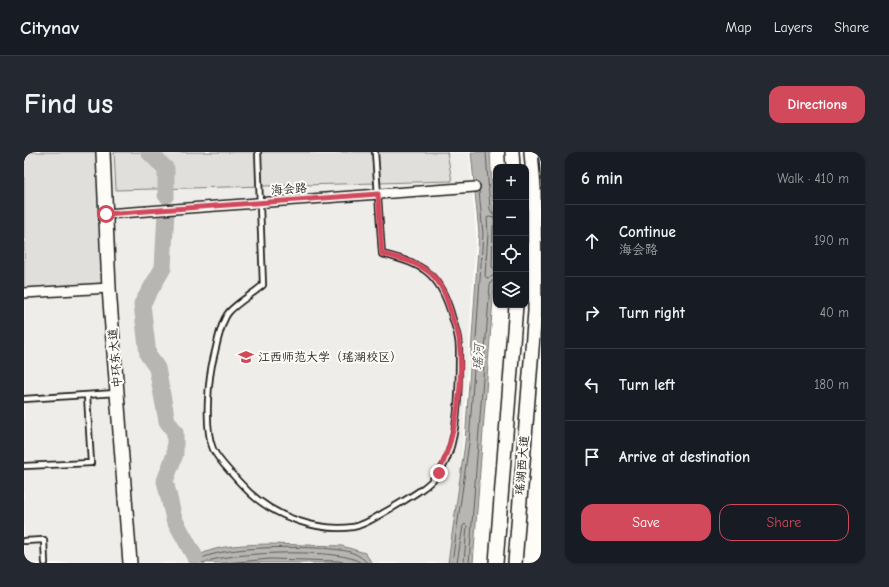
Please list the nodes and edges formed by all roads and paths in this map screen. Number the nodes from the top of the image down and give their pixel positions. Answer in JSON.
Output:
{"nodes":[{"id":1,"x":103,"y":152,"type":"edge"},
{"id":2,"x":258,"y":152,"type":"edge"},
{"id":3,"x":375,"y":152,"type":"edge"},
{"id":4,"x":512,"y":152,"type":"edge"},
{"id":5,"x":531,"y":152,"type":"edge"},
{"id":6,"x":513,"y":164,"type":"edge"},
{"id":7,"x":475,"y":187,"type":"dead end"},
{"id":8,"x":378,"y":194,"type":"junction"},
{"id":9,"x":260,"y":203,"type":"junction"},
{"id":10,"x":106,"y":214,"type":"junction"},
{"id":11,"x":109,"y":288,"type":"junction"},
{"id":12,"x":24,"y":293,"type":"edge"},
{"id":13,"x":516,"y":308,"type":"edge"},
{"id":14,"x":117,"y":393,"type":"junction"},
{"id":15,"x":87,"y":395,"type":"junction"},
{"id":16,"x":24,"y":399,"type":"edge"},
{"id":17,"x":24,"y":466,"type":"edge"},
{"id":18,"x":24,"y":541,"type":"edge"},
{"id":19,"x":45,"y":563,"type":"edge"},
{"id":20,"x":130,"y":563,"type":"edge"},
{"id":21,"x":496,"y":563,"type":"edge"},
{"id":22,"x":515,"y":563,"type":"edge"}],
"edges":[{"from":1,"to":10,"type":"main road","name":"中环东大道"},
{"from":2,"to":9,"type":"lane"},
{"from":3,"to":8,"type":"lane"},
{"from":4,"to":6,"type":"main road"},
{"from":5,"to":22,"type":"main road","name":"瑶湖西大道"},
{"from":7,"to":8,"type":"street","name":"海会路"},
{"from":8,"to":9,"type":"street","name":"海会路"},
{"from":8,"to":9,"type":"lane"},
{"from":9,"to":10,"type":"street","name":"海会路"},
{"from":10,"to":11,"type":"main road","name":"中环东大道"},
{"from":11,"to":12,"type":"street"},
{"from":11,"to":14,"type":"main road","name":"中环东大道"},
{"from":13,"to":21,"type":"main road","name":"瑶湖西大道"},
{"from":14,"to":15,"type":"lane"},
{"from":14,"to":20,"type":"main road","name":"中环东大道"},
{"from":15,"to":16,"type":"lane"},
{"from":15,"to":17,"type":"lane"},
{"from":18,"to":19,"type":"lane"}]}
